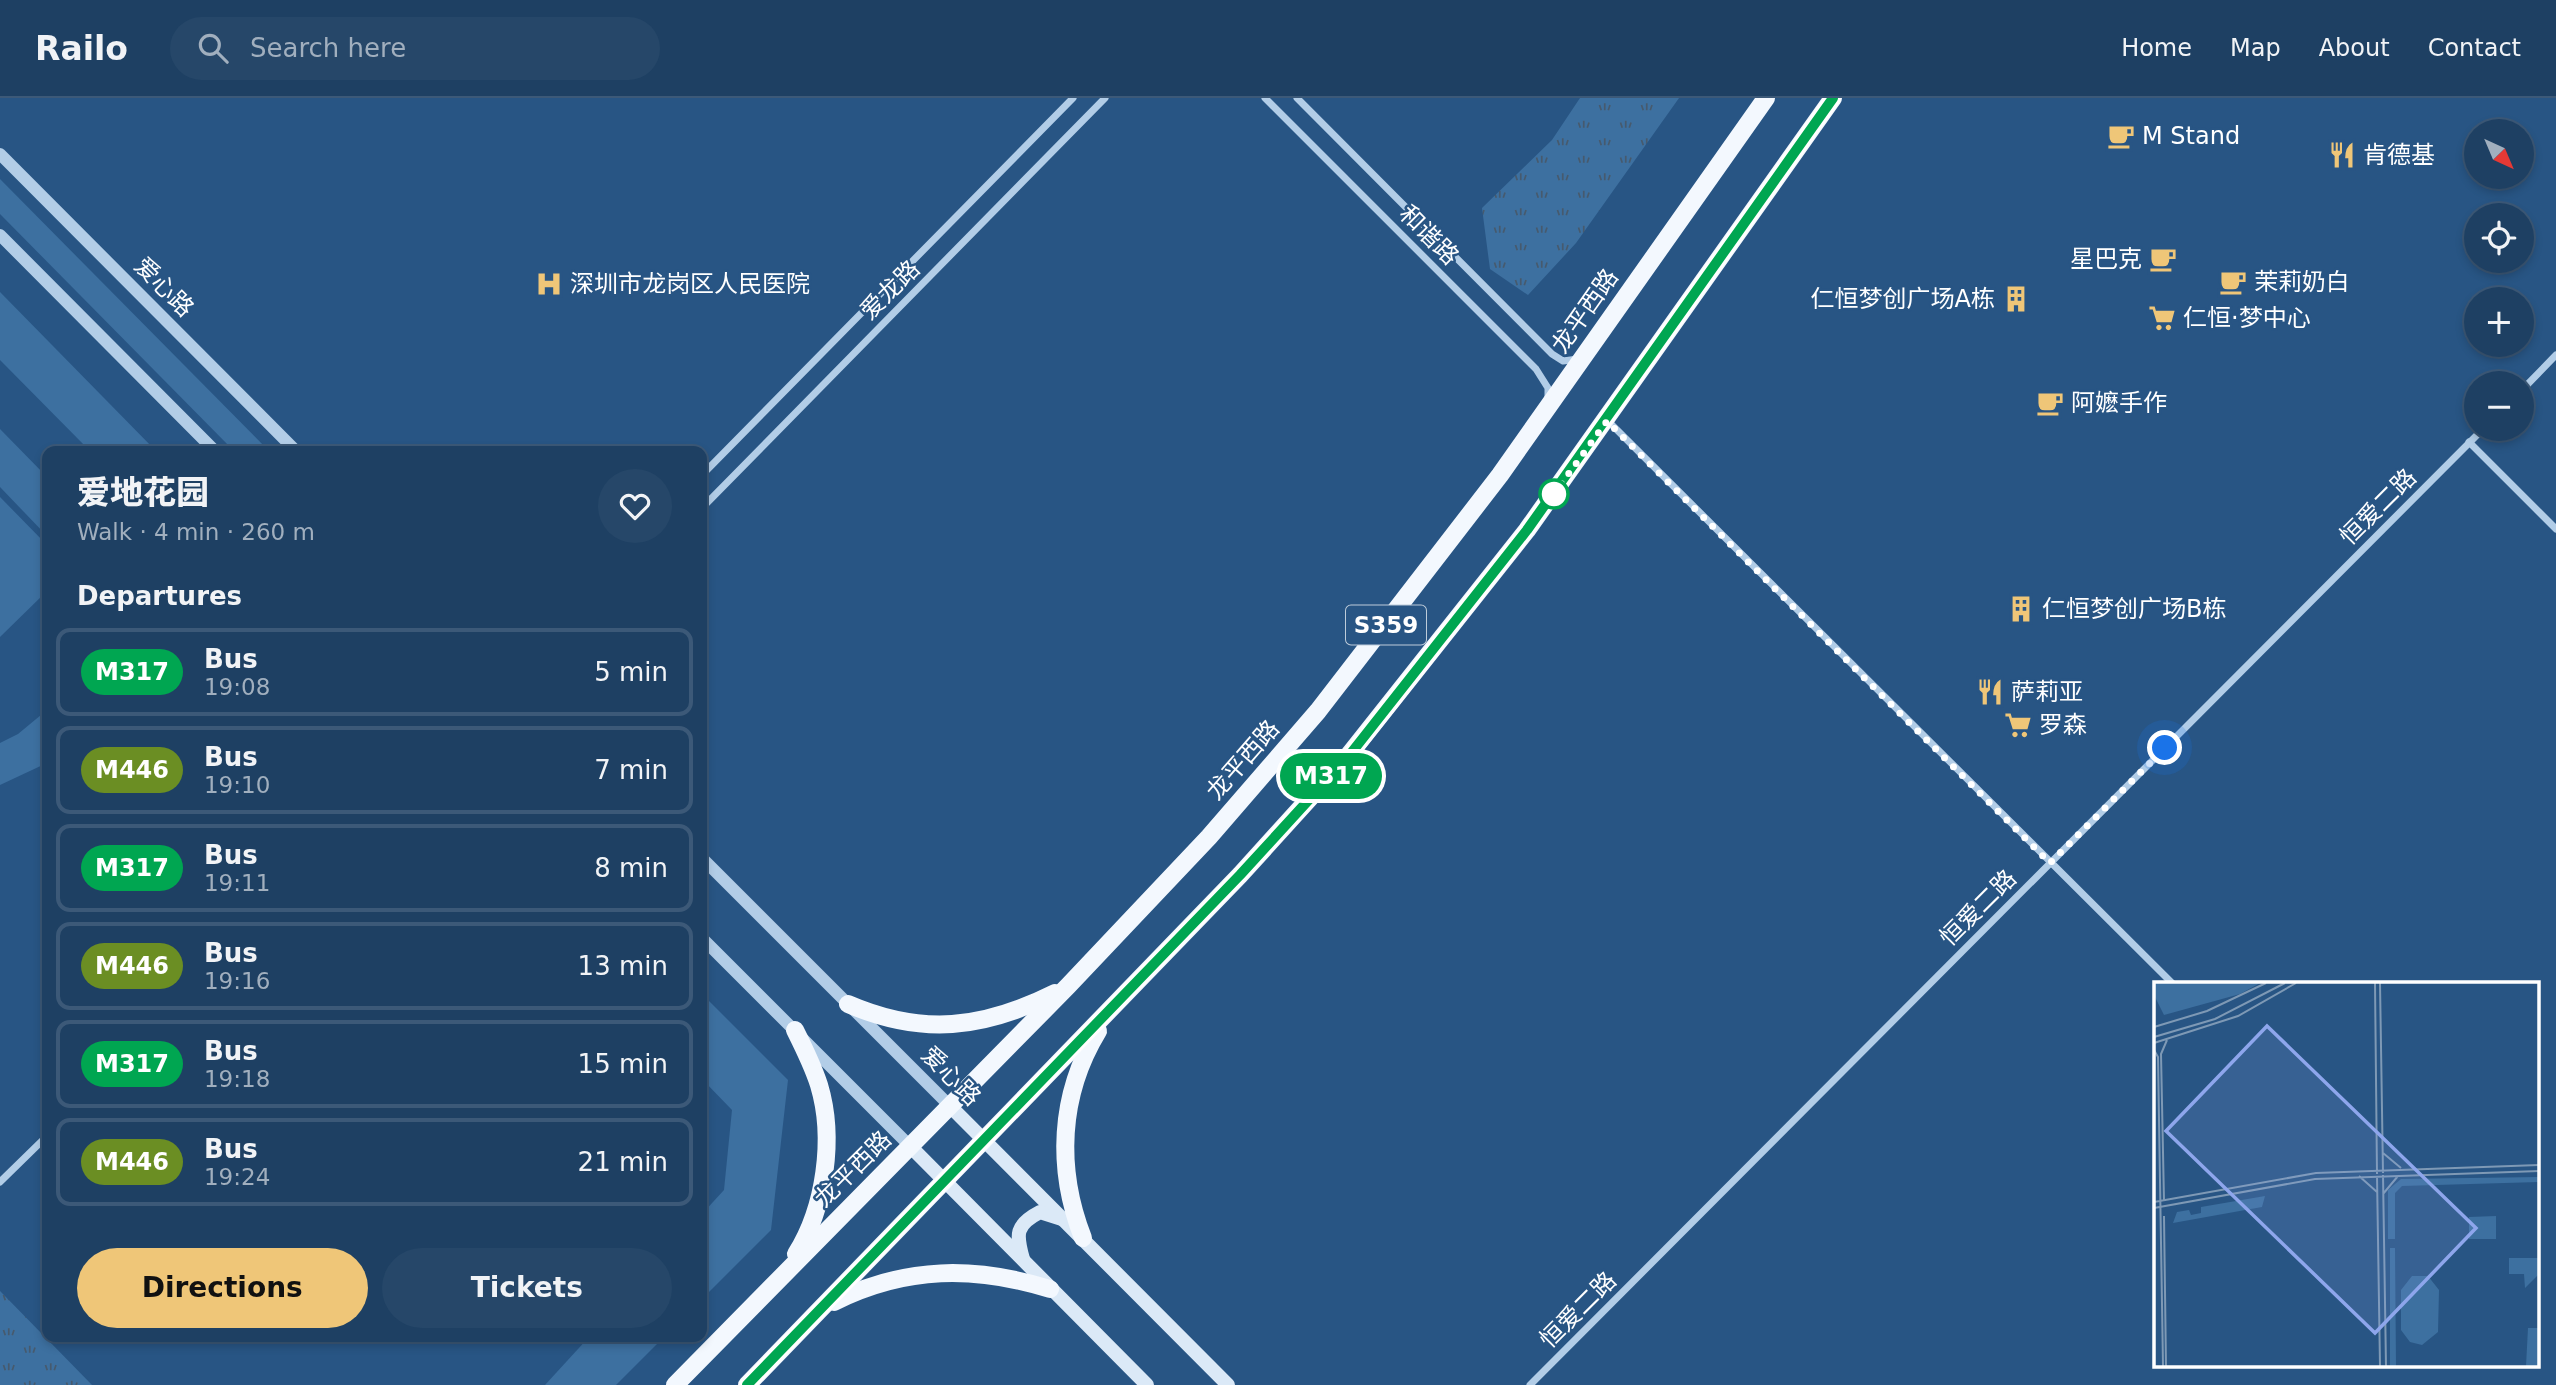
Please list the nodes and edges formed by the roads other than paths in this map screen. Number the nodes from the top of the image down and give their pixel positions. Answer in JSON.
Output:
{"nodes":[{"id":1,"x":1073,"y":98,"type":"edge"},
{"id":2,"x":1105,"y":98,"type":"edge"},
{"id":3,"x":1265,"y":98,"type":"edge"},
{"id":4,"x":1297,"y":98,"type":"edge"},
{"id":5,"x":1766,"y":98,"type":"edge"},
{"id":6,"x":1833,"y":98,"type":"edge"},
{"id":7,"x":0,"y":154,"type":"edge"},
{"id":8,"x":0,"y":235,"type":"edge"},
{"id":9,"x":2556,"y":355,"type":"edge"},
{"id":10,"x":1582,"y":358,"type":"junction"},
{"id":11,"x":2534,"y":378,"type":"edge"},
{"id":12,"x":1547,"y":408,"type":"junction"},
{"id":13,"x":1607,"y":421,"type":"junction"},
{"id":14,"x":2469,"y":442,"type":"joint"},
{"id":15,"x":210,"y":446,"type":"edge"},
{"id":16,"x":291,"y":446,"type":"edge"},
{"id":17,"x":707,"y":470,"type":"edge"},
{"id":18,"x":707,"y":503,"type":"edge"},
{"id":19,"x":2556,"y":529,"type":"edge"},
{"id":20,"x":707,"y":863,"type":"edge"},
{"id":21,"x":2050,"y":863,"type":"junction"},
{"id":22,"x":707,"y":943,"type":"edge"},
{"id":23,"x":2171,"y":982,"type":"edge"},
{"id":24,"x":1068,"y":986,"type":"junction"},
{"id":25,"x":848,"y":1004,"type":"junction"},
{"id":26,"x":1113,"y":1006,"type":"junction"},
{"id":27,"x":794,"y":1030,"type":"junction"},
{"id":28,"x":950,"y":1106,"type":"junction"},
{"id":29,"x":983,"y":1140,"type":"junction"},
{"id":30,"x":42,"y":1141,"type":"edge"},
{"id":31,"x":910,"y":1146,"type":"junction"},
{"id":32,"x":945,"y":1180,"type":"junction"},
{"id":33,"x":0,"y":1182,"type":"edge"},
{"id":34,"x":1064,"y":1219,"type":"junction"},
{"id":35,"x":1083,"y":1238,"type":"junction"},
{"id":36,"x":1023,"y":1260,"type":"junction"},
{"id":37,"x":783,"y":1275,"type":"junction"},
{"id":38,"x":1050,"y":1289,"type":"junction"},
{"id":39,"x":822,"y":1309,"type":"junction"},
{"id":40,"x":675,"y":1385,"type":"edge"},
{"id":41,"x":747,"y":1385,"type":"edge"},
{"id":42,"x":1147,"y":1385,"type":"edge"},
{"id":43,"x":1228,"y":1385,"type":"edge"},
{"id":44,"x":1530,"y":1385,"type":"edge"}],
"edges":[{"from":1,"to":17,"type":"street","name":"爱龙路"},
{"from":2,"to":18,"type":"street","name":"爱龙路"},
{"from":3,"to":12,"type":"street","name":"和谐路"},
{"from":4,"to":10,"type":"street","name":"和谐路"},
{"from":5,"to":10,"type":"main road","name":"龙平西路","number":"S359"},
{"from":6,"to":13,"type":"main road","number":"S359"},
{"from":7,"to":16,"type":"street","name":"爱心路"},
{"from":8,"to":15,"type":"street"},
{"from":9,"to":11,"type":"street"},
{"from":10,"to":12,"type":"main road","name":"龙平西路","number":"S359"},
{"from":12,"to":24,"type":"main road","name":"龙平西路","number":"S359"},
{"from":13,"to":21,"type":"street"},
{"from":13,"to":26,"type":"main road","number":"S359"},
{"from":14,"to":19,"type":"street"},
{"from":14,"to":21,"type":"street","name":"恒爱二路"},
{"from":20,"to":25,"type":"street","name":"爱心路"},
{"from":21,"to":23,"type":"street"},
{"from":21,"to":44,"type":"street","name":"恒爱二路"},
{"from":22,"to":27,"type":"street"},
{"from":24,"to":25,"type":"main road"},
{"from":24,"to":28,"type":"main road","name":"龙平西路","number":"S359"},
{"from":25,"to":28,"type":"street","name":"爱心路"},
{"from":26,"to":29,"type":"main road","number":"S359"},
{"from":26,"to":35,"type":"main road"},
{"from":27,"to":31,"type":"street"},
{"from":27,"to":37,"type":"main road"},
{"from":28,"to":29,"type":"main road","name":"爱心路"},
{"from":28,"to":31,"type":"main road","name":"龙平西路","number":"S359"},
{"from":29,"to":32,"type":"main road","number":"S359"},
{"from":29,"to":34,"type":"main road","name":"爱心路"},
{"from":30,"to":33,"type":"street"},
{"from":31,"to":32,"type":"main road"},
{"from":31,"to":37,"type":"main road","name":"龙平西路","number":"S359"},
{"from":32,"to":36,"type":"main road"},
{"from":32,"to":39,"type":"main road","number":"S359"},
{"from":34,"to":35,"type":"main road","name":"爱心路"},
{"from":34,"to":36,"type":"main road"},
{"from":35,"to":43,"type":"main road","name":"爱心路"},
{"from":36,"to":38,"type":"main road"},
{"from":37,"to":40,"type":"main road","name":"龙平西路","number":"S359"},
{"from":38,"to":39,"type":"main road"},
{"from":38,"to":42,"type":"main road"},
{"from":39,"to":41,"type":"main road","number":"S359"}]}
